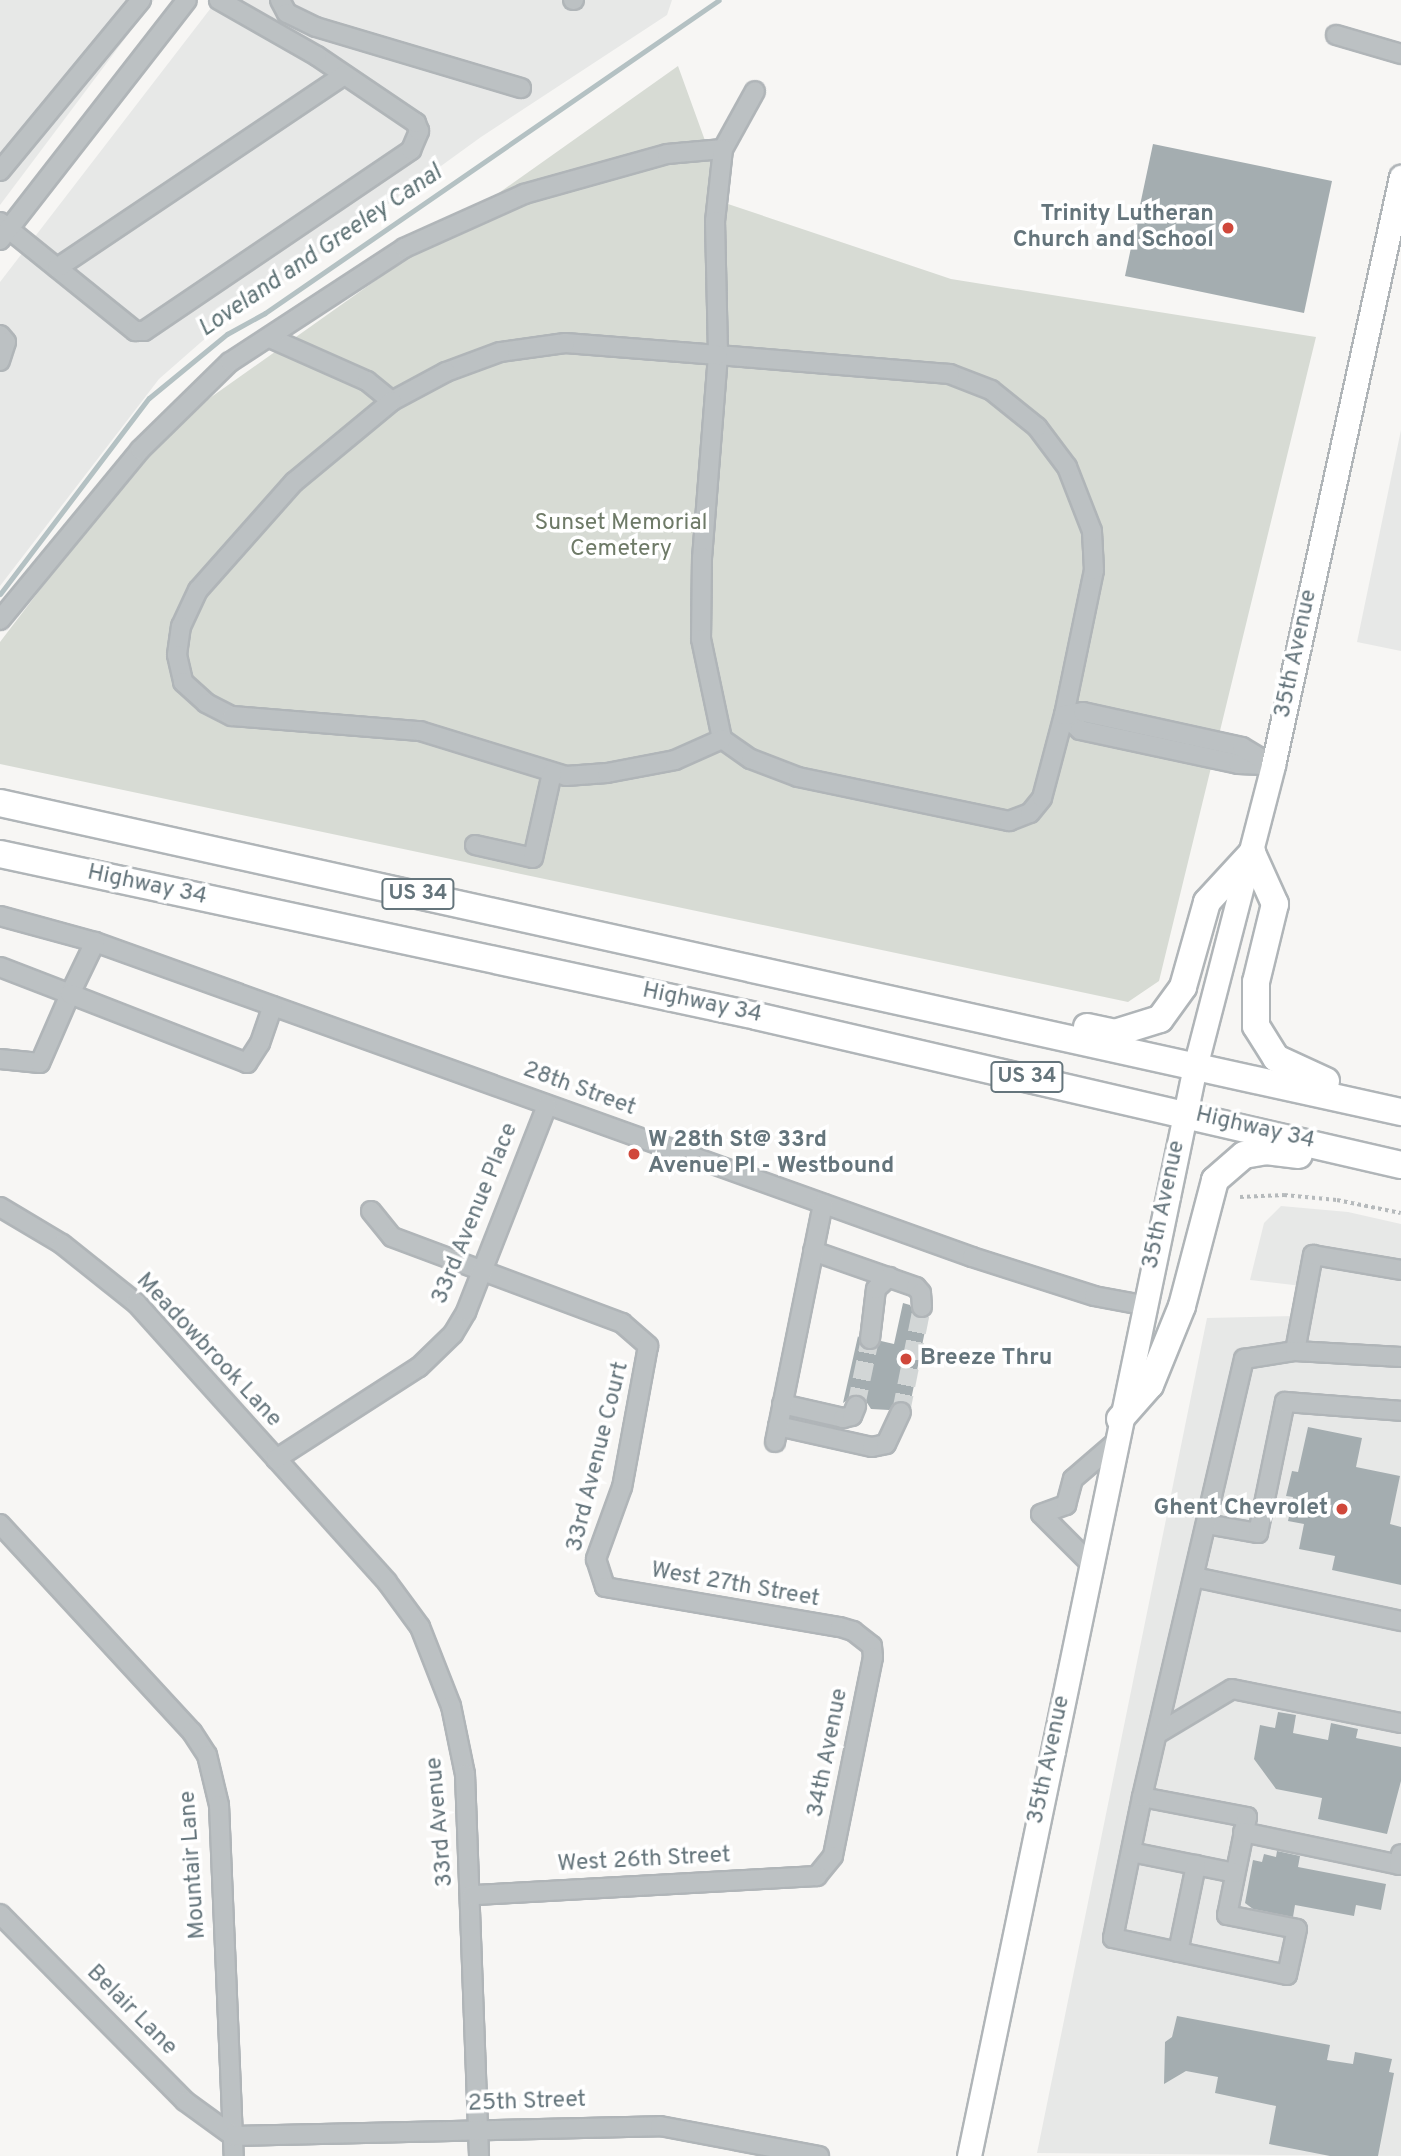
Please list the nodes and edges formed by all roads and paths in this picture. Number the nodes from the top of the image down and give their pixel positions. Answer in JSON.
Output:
{"nodes":[{"id":1,"x":141,"y":0,"type":"edge"},
{"id":2,"x":187,"y":0,"type":"edge"},
{"id":3,"x":219,"y":0,"type":"edge"},
{"id":4,"x":280,"y":0,"type":"edge"},
{"id":5,"x":1336,"y":36,"type":"dead end"},
{"id":6,"x":1401,"y":54,"type":"edge"},
{"id":7,"x":344,"y":75,"type":"junction"},
{"id":8,"x":521,"y":88,"type":"dead end"},
{"id":9,"x":755,"y":91,"type":"dead end"},
{"id":10,"x":723,"y":149,"type":"junction"},
{"id":11,"x":2,"y":169,"type":"edge"},
{"id":12,"x":1401,"y":177,"type":"edge"},
{"id":13,"x":1398,"y":203,"type":"edge"},
{"id":14,"x":3,"y":230,"type":"edge"},
{"id":15,"x":57,"y":268,"type":"junction"},
{"id":16,"x":0,"y":335,"type":"edge"},
{"id":17,"x":270,"y":338,"type":"junction"},
{"id":18,"x":718,"y":355,"type":"junction"},
{"id":19,"x":0,"y":361,"type":"edge"},
{"id":20,"x":392,"y":401,"type":"junction"},
{"id":21,"x":0,"y":620,"type":"edge"},
{"id":22,"x":1064,"y":715,"type":"junction"},
{"id":23,"x":722,"y":739,"type":"junction"},
{"id":24,"x":1273,"y":765,"type":"junction"},
{"id":25,"x":552,"y":773,"type":"junction"},
{"id":26,"x":0,"y":803,"type":"edge"},
{"id":27,"x":475,"y":845,"type":"dead end"},
{"id":28,"x":1252,"y":853,"type":"junction"},
{"id":29,"x":0,"y":854,"type":"edge"},
{"id":30,"x":0,"y":916,"type":"edge"},
{"id":31,"x":95,"y":942,"type":"junction"},
{"id":32,"x":0,"y":967,"type":"edge"},
{"id":33,"x":70,"y":994,"type":"junction"},
{"id":34,"x":273,"y":1006,"type":"junction"},
{"id":35,"x":985,"y":1017,"type":"junction"},
{"id":36,"x":0,"y":1059,"type":"edge"},
{"id":37,"x":1195,"y":1067,"type":"junction"},
{"id":38,"x":1401,"y":1101,"type":"edge"},
{"id":39,"x":547,"y":1105,"type":"junction"},
{"id":40,"x":1401,"y":1112,"type":"edge"},
{"id":41,"x":1185,"y":1113,"type":"junction"},
{"id":42,"x":1401,"y":1165,"type":"edge"},
{"id":43,"x":1401,"y":1179,"type":"edge"},
{"id":44,"x":1240,"y":1197,"type":"dead end"},
{"id":45,"x":823,"y":1203,"type":"junction"},
{"id":46,"x":0,"y":1207,"type":"edge"},
{"id":47,"x":371,"y":1211,"type":"dead end"},
{"id":48,"x":1401,"y":1213,"type":"edge"},
{"id":49,"x":813,"y":1251,"type":"junction"},
{"id":50,"x":1401,"y":1270,"type":"edge"},
{"id":51,"x":482,"y":1271,"type":"junction"},
{"id":52,"x":889,"y":1277,"type":"junction"},
{"id":53,"x":1143,"y":1305,"type":"junction"},
{"id":54,"x":922,"y":1307,"type":"dead end"},
{"id":55,"x":870,"y":1339,"type":"tunnel mouth"},
{"id":56,"x":1295,"y":1351,"type":"junction"},
{"id":57,"x":1401,"y":1357,"type":"edge"},
{"id":58,"x":782,"y":1404,"type":"junction"},
{"id":59,"x":856,"y":1406,"type":"dead end"},
{"id":60,"x":1401,"y":1411,"type":"edge"},
{"id":61,"x":901,"y":1412,"type":"tunnel mouth"},
{"id":62,"x":1118,"y":1431,"type":"junction"},
{"id":63,"x":276,"y":1460,"type":"junction"},
{"id":64,"x":0,"y":1524,"type":"edge"},
{"id":65,"x":1206,"y":1524,"type":"junction"},
{"id":66,"x":1090,"y":1563,"type":"junction"},
{"id":67,"x":1194,"y":1577,"type":"junction"},
{"id":68,"x":600,"y":1580,"type":"joint"},
{"id":69,"x":1401,"y":1621,"type":"edge"},
{"id":70,"x":864,"y":1637,"type":"joint"},
{"id":71,"x":1401,"y":1723,"type":"edge"},
{"id":72,"x":1157,"y":1734,"type":"junction"},
{"id":73,"x":1142,"y":1797,"type":"junction"},
{"id":74,"x":1244,"y":1832,"type":"junction"},
{"id":75,"x":1131,"y":1852,"type":"junction"},
{"id":76,"x":1401,"y":1854,"type":"edge"},
{"id":77,"x":1196,"y":1866,"type":"junction"},
{"id":78,"x":1235,"y":1873,"type":"junction"},
{"id":79,"x":817,"y":1876,"type":"joint"},
{"id":80,"x":472,"y":1895,"type":"junction"},
{"id":81,"x":0,"y":1914,"type":"edge"},
{"id":82,"x":1178,"y":1952,"type":"junction"},
{"id":83,"x":478,"y":2129,"type":"junction"},
{"id":84,"x":233,"y":2136,"type":"junction"},
{"id":85,"x":770,"y":2151,"type":"edge"},
{"id":86,"x":234,"y":2156,"type":"edge"},
{"id":87,"x":479,"y":2156,"type":"edge"},
{"id":88,"x":819,"y":2156,"type":"edge"},
{"id":89,"x":969,"y":2156,"type":"edge"}],
"edges":[{"from":1,"to":11,"type":"street"},
{"from":2,"to":14,"type":"street"},
{"from":3,"to":7,"type":"street"},
{"from":4,"to":8,"type":"street"},
{"from":5,"to":6,"type":"street"},
{"from":7,"to":15,"type":"street"},
{"from":7,"to":15,"type":"street"},
{"from":9,"to":10,"type":"street"},
{"from":10,"to":17,"type":"street"},
{"from":10,"to":18,"type":"street"},
{"from":12,"to":13,"type":"main road","name":"35th Avenue"},
{"from":13,"to":24,"type":"main road","name":"35th Avenue"},
{"from":14,"to":15,"type":"street"},
{"from":16,"to":19,"type":"street"},
{"from":17,"to":20,"type":"street"},
{"from":17,"to":21,"type":"street"},
{"from":18,"to":20,"type":"street"},
{"from":18,"to":22,"type":"street"},
{"from":18,"to":23,"type":"street"},
{"from":20,"to":25,"type":"street"},
{"from":22,"to":23,"type":"street"},
{"from":22,"to":24,"type":"street"},
{"from":23,"to":25,"type":"street"},
{"from":24,"to":28,"type":"main road","name":"35th Avenue"},
{"from":25,"to":27,"type":"street"},
{"from":26,"to":35,"type":"highway","name":"Highway 34","number":"US 34"},
{"from":28,"to":35,"type":"highway"},
{"from":28,"to":37,"type":"main road","name":"35th Avenue"},
{"from":28,"to":38,"type":"highway"},
{"from":29,"to":41,"type":"highway","name":"Highway 34","number":"US 34"},
{"from":30,"to":31,"type":"street","name":"28th Street"},
{"from":31,"to":33,"type":"street"},
{"from":31,"to":34,"type":"street","name":"28th Street"},
{"from":32,"to":33,"type":"street"},
{"from":33,"to":34,"type":"street"},
{"from":33,"to":36,"type":"street"},
{"from":34,"to":39,"type":"street","name":"28th Street"},
{"from":35,"to":37,"type":"highway","name":"Highway 34","number":"US 34"},
{"from":37,"to":40,"type":"highway","name":"Highway 34","number":"US 34"},
{"from":37,"to":41,"type":"main road","name":"35th Avenue"},
{"from":39,"to":45,"type":"street","name":"28th Street"},
{"from":39,"to":51,"type":"street","name":"33rd Avenue Place"},
{"from":41,"to":42,"type":"highway","name":"Highway 34","number":"US 34"},
{"from":41,"to":53,"type":"main road","name":"35th Avenue"},
{"from":43,"to":62,"type":"highway"},
{"from":44,"to":48,"type":"path"},
{"from":45,"to":49,"type":"street"},
{"from":45,"to":53,"type":"street","name":"28th Street"},
{"from":46,"to":63,"type":"street","name":"Meadowbrook Lane"},
{"from":47,"to":51,"type":"street"},
{"from":49,"to":52,"type":"street"},
{"from":49,"to":58,"type":"street"},
{"from":50,"to":56,"type":"street"},
{"from":51,"to":63,"type":"street","name":"33rd Avenue Place"},
{"from":51,"to":68,"type":"street","name":"33rd Avenue Court"},
{"from":52,"to":54,"type":"street"},
{"from":52,"to":55,"type":"street"},
{"from":53,"to":62,"type":"main road","name":"35th Avenue"},
{"from":56,"to":57,"type":"street"},
{"from":56,"to":65,"type":"street"},
{"from":58,"to":59,"type":"street"},
{"from":58,"to":61,"type":"street"},
{"from":60,"to":65,"type":"street"},
{"from":62,"to":66,"type":"main road","name":"35th Avenue"},
{"from":62,"to":66,"type":"street"},
{"from":63,"to":80,"type":"street","name":"33rd Avenue"},
{"from":64,"to":84,"type":"street","name":"Mountair Lane"},
{"from":65,"to":67,"type":"street"},
{"from":66,"to":89,"type":"main road","name":"35th Avenue"},
{"from":67,"to":69,"type":"street"},
{"from":67,"to":72,"type":"street"},
{"from":68,"to":70,"type":"street","name":"West 27th Street"},
{"from":70,"to":79,"type":"street","name":"34th Avenue"},
{"from":71,"to":72,"type":"street"},
{"from":72,"to":73,"type":"street"},
{"from":73,"to":74,"type":"street"},
{"from":73,"to":75,"type":"street"},
{"from":74,"to":76,"type":"street"},
{"from":74,"to":78,"type":"street"},
{"from":75,"to":77,"type":"street"},
{"from":75,"to":82,"type":"street"},
{"from":77,"to":78,"type":"street"},
{"from":77,"to":82,"type":"street"},
{"from":78,"to":82,"type":"street"},
{"from":79,"to":80,"type":"street","name":"West 26th Street"},
{"from":80,"to":83,"type":"street","name":"33rd Avenue"},
{"from":81,"to":84,"type":"street","name":"Belair Lane"},
{"from":83,"to":84,"type":"street","name":"25th Street"},
{"from":83,"to":85,"type":"street","name":"25th Street"},
{"from":83,"to":87,"type":"street","name":"33rd Avenue"},
{"from":84,"to":86,"type":"street","name":"Mountair Lane"},
{"from":85,"to":88,"type":"street","name":"25th Street"}]}
